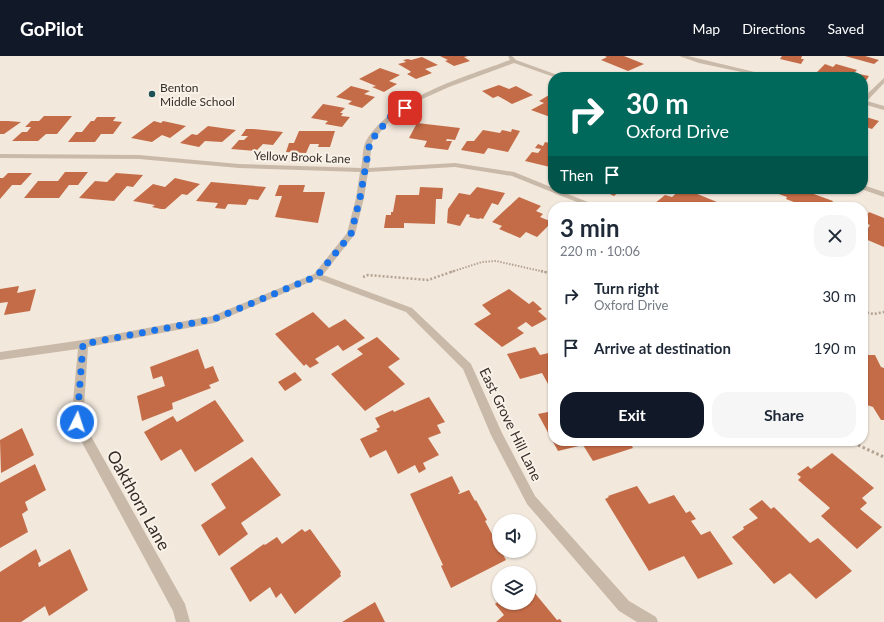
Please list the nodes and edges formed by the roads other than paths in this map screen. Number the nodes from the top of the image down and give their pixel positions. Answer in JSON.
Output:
{"nodes":[{"id":1,"x":682,"y":56,"type":"edge"},
{"id":2,"x":511,"y":58,"type":"edge"},
{"id":3,"x":548,"y":72,"type":"edge"},
{"id":4,"x":750,"y":72,"type":"edge"},
{"id":5,"x":884,"y":80,"type":"edge"},
{"id":6,"x":868,"y":97,"type":"edge"},
{"id":7,"x":868,"y":103,"type":"edge"},
{"id":8,"x":884,"y":108,"type":"edge"},
{"id":9,"x":0,"y":156,"type":"edge"},
{"id":10,"x":364,"y":170,"type":"junction"},
{"id":11,"x":548,"y":188,"type":"edge"},
{"id":12,"x":868,"y":189,"type":"edge"},
{"id":13,"x":564,"y":194,"type":"edge"},
{"id":14,"x":884,"y":195,"type":"edge"},
{"id":15,"x":584,"y":202,"type":"edge"},
{"id":16,"x":317,"y":276,"type":"junction"},
{"id":17,"x":83,"y":344,"type":"junction"},
{"id":18,"x":0,"y":356,"type":"edge"},
{"id":19,"x":183,"y":622,"type":"edge"},
{"id":20,"x":651,"y":622,"type":"edge"}],
"edges":[{"from":1,"to":4,"type":"street"},
{"from":2,"to":3,"type":"street"},
{"from":2,"to":10,"type":"street"},
{"from":5,"to":6,"type":"street"},
{"from":7,"to":8,"type":"street"},
{"from":9,"to":10,"type":"street","name":"Yellow Brook Lane"},
{"from":10,"to":11,"type":"street","name":"Yellow Brook Lane"},
{"from":10,"to":16,"type":"street"},
{"from":12,"to":14,"type":"street"},
{"from":13,"to":15,"type":"street","name":"Yellow Brook Lane"},
{"from":16,"to":17,"type":"street"},
{"from":16,"to":20,"type":"street","name":"East Grove Hill Lane"},
{"from":17,"to":18,"type":"street"},
{"from":17,"to":19,"type":"street","name":"Oakthorn Lane"}]}
